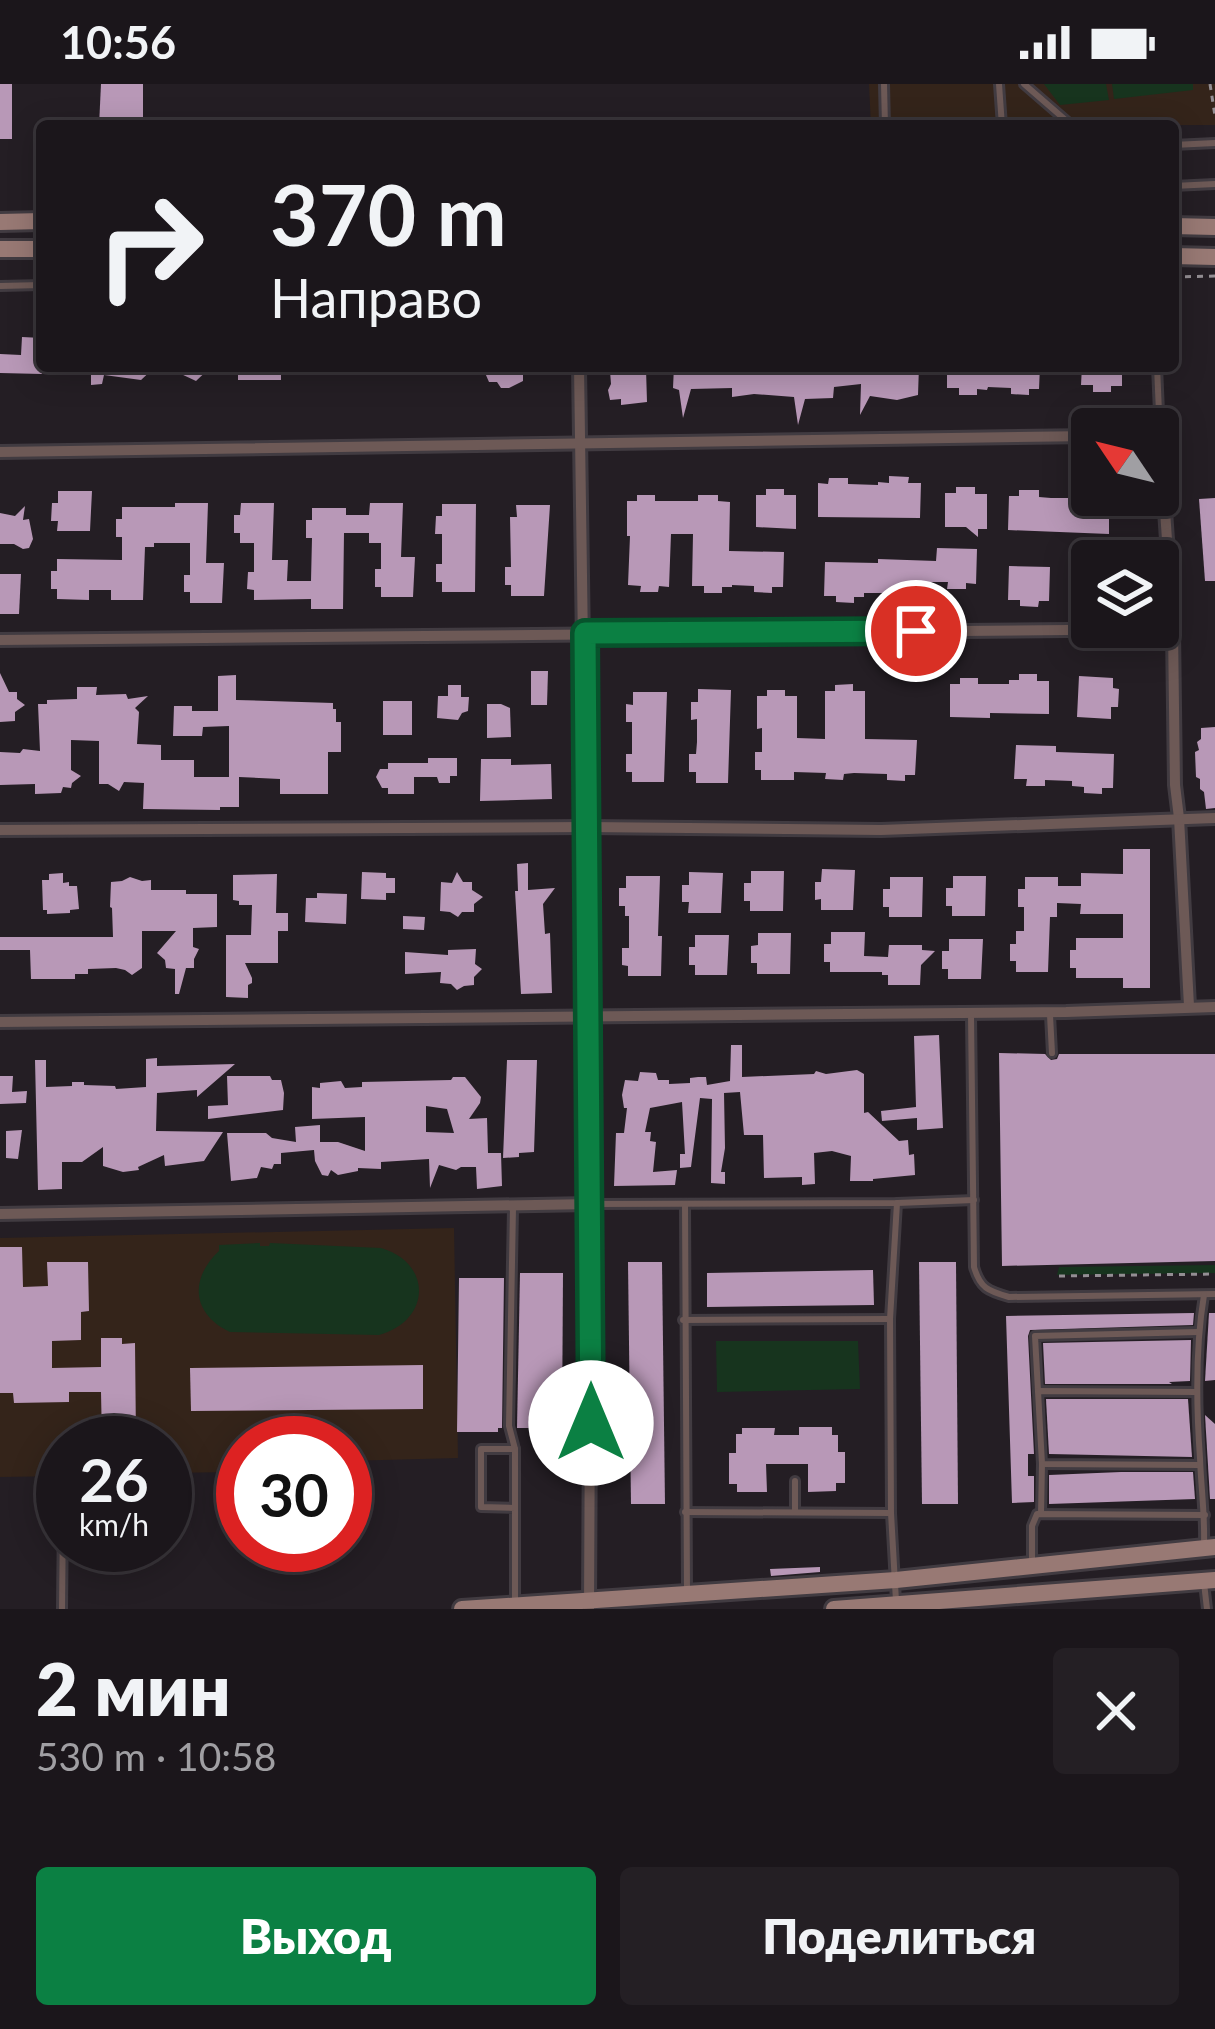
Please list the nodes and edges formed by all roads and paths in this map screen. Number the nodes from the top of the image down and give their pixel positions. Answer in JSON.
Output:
{"nodes":[{"id":1,"x":884,"y":84,"type":"edge"},
{"id":2,"x":999,"y":84,"type":"edge"},
{"id":3,"x":1024,"y":84,"type":"edge"},
{"id":4,"x":1210,"y":84,"type":"edge"},
{"id":5,"x":1215,"y":116,"type":"edge"},
{"id":6,"x":886,"y":120,"type":"edge"},
{"id":7,"x":1002,"y":120,"type":"edge"},
{"id":8,"x":1066,"y":120,"type":"edge"},
{"id":9,"x":1215,"y":143,"type":"edge"},
{"id":10,"x":1179,"y":145,"type":"edge"},
{"id":11,"x":1215,"y":184,"type":"edge"},
{"id":12,"x":1179,"y":186,"type":"edge"},
{"id":13,"x":36,"y":221,"type":"edge"},
{"id":14,"x":0,"y":222,"type":"edge"},
{"id":15,"x":1179,"y":226,"type":"edge"},
{"id":16,"x":1215,"y":227,"type":"edge"},
{"id":17,"x":36,"y":248,"type":"edge"},
{"id":18,"x":0,"y":249,"type":"edge"},
{"id":19,"x":1179,"y":256,"type":"edge"},
{"id":20,"x":1215,"y":257,"type":"edge"},
{"id":21,"x":1215,"y":276,"type":"edge"},
{"id":22,"x":1179,"y":277,"type":"edge"},
{"id":23,"x":36,"y":285,"type":"edge"},
{"id":24,"x":0,"y":286,"type":"edge"},
{"id":25,"x":580,"y":372,"type":"edge"},
{"id":26,"x":1157,"y":372,"type":"edge"},
{"id":27,"x":1158,"y":408,"type":"edge"},
{"id":28,"x":1071,"y":436,"type":"edge"},
{"id":29,"x":579,"y":444,"type":"junction"},
{"id":30,"x":0,"y":452,"type":"edge"},
{"id":31,"x":1071,"y":630,"type":"edge"},
{"id":32,"x":585,"y":633,"type":"junction"},
{"id":33,"x":0,"y":640,"type":"edge"},
{"id":34,"x":1172,"y":648,"type":"edge"},
{"id":35,"x":1179,"y":818,"type":"junction"},
{"id":36,"x":1215,"y":818,"type":"edge"},
{"id":37,"x":587,"y":827,"type":"junction"},
{"id":38,"x":0,"y":830,"type":"edge"},
{"id":39,"x":1189,"y":1006,"type":"junction"},
{"id":40,"x":1215,"y":1007,"type":"edge"},
{"id":41,"x":971,"y":1011,"type":"junction"},
{"id":42,"x":1050,"y":1012,"type":"junction"},
{"id":43,"x":590,"y":1015,"type":"junction"},
{"id":44,"x":0,"y":1022,"type":"edge"},
{"id":45,"x":1052,"y":1053,"type":"dead end"},
{"id":46,"x":974,"y":1200,"type":"junction"},
{"id":47,"x":897,"y":1203,"type":"junction"},
{"id":48,"x":591,"y":1204,"type":"junction"},
{"id":49,"x":685,"y":1204,"type":"junction"},
{"id":50,"x":514,"y":1205,"type":"junction"},
{"id":51,"x":0,"y":1214,"type":"edge"},
{"id":52,"x":1215,"y":1274,"type":"edge"},
{"id":53,"x":1059,"y":1276,"type":"dead end"},
{"id":54,"x":1204,"y":1294,"type":"junction"},
{"id":55,"x":1215,"y":1294,"type":"edge"},
{"id":56,"x":890,"y":1319,"type":"junction"},
{"id":57,"x":683,"y":1320,"type":"junction"},
{"id":58,"x":1198,"y":1332,"type":"junction"},
{"id":59,"x":1038,"y":1391,"type":"junction"},
{"id":60,"x":1197,"y":1392,"type":"junction"},
{"id":61,"x":515,"y":1450,"type":"junction"},
{"id":62,"x":1042,"y":1464,"type":"junction"},
{"id":63,"x":1200,"y":1465,"type":"junction"},
{"id":64,"x":795,"y":1481,"type":"dead end"},
{"id":65,"x":515,"y":1508,"type":"junction"},
{"id":66,"x":685,"y":1512,"type":"junction"},
{"id":67,"x":796,"y":1512,"type":"junction"},
{"id":68,"x":891,"y":1513,"type":"junction"},
{"id":69,"x":1041,"y":1515,"type":"junction"},
{"id":70,"x":1205,"y":1515,"type":"junction"},
{"id":71,"x":1209,"y":1547,"type":"edge"},
{"id":72,"x":1033,"y":1565,"type":"junction"},
{"id":73,"x":62,"y":1572,"type":"edge"},
{"id":74,"x":896,"y":1580,"type":"junction"},
{"id":75,"x":1209,"y":1580,"type":"edge"},
{"id":76,"x":687,"y":1593,"type":"junction"},
{"id":77,"x":1059,"y":1601,"type":"edge"},
{"id":78,"x":590,"y":1604,"type":"edge"},
{"id":79,"x":896,"y":1604,"type":"junction"},
{"id":80,"x":515,"y":1605,"type":"junction"},
{"id":81,"x":62,"y":1609,"type":"edge"},
{"id":82,"x":462,"y":1609,"type":"edge"},
{"id":83,"x":834,"y":1609,"type":"edge"},
{"id":84,"x":1207,"y":1609,"type":"edge"}],
"edges":[{"from":1,"to":6,"type":"lane"},
{"from":2,"to":7,"type":"lane"},
{"from":3,"to":8,"type":"lane"},
{"from":4,"to":5,"type":"path"},
{"from":9,"to":10,"type":"lane"},
{"from":11,"to":12,"type":"lane"},
{"from":13,"to":14,"type":"main road"},
{"from":15,"to":16,"type":"main road"},
{"from":17,"to":18,"type":"main road"},
{"from":19,"to":20,"type":"main road"},
{"from":21,"to":22,"type":"path"},
{"from":23,"to":24,"type":"lane"},
{"from":25,"to":29,"type":"street"},
{"from":26,"to":27,"type":"lane"},
{"from":28,"to":29,"type":"street"},
{"from":29,"to":30,"type":"street"},
{"from":29,"to":32,"type":"street"},
{"from":31,"to":32,"type":"street"},
{"from":32,"to":33,"type":"street"},
{"from":32,"to":37,"type":"street"},
{"from":34,"to":35,"type":"street"},
{"from":35,"to":36,"type":"street"},
{"from":35,"to":37,"type":"street"},
{"from":35,"to":39,"type":"street"},
{"from":37,"to":38,"type":"street"},
{"from":37,"to":43,"type":"street"},
{"from":39,"to":40,"type":"street"},
{"from":39,"to":42,"type":"street"},
{"from":41,"to":42,"type":"street"},
{"from":41,"to":43,"type":"street"},
{"from":41,"to":46,"type":"lane"},
{"from":42,"to":45,"type":"lane"},
{"from":43,"to":44,"type":"street"},
{"from":43,"to":48,"type":"street"},
{"from":46,"to":47,"type":"lane"},
{"from":46,"to":54,"type":"lane"},
{"from":47,"to":49,"type":"lane"},
{"from":47,"to":56,"type":"lane"},
{"from":48,"to":49,"type":"lane"},
{"from":48,"to":50,"type":"street"},
{"from":48,"to":78,"type":"street"},
{"from":49,"to":57,"type":"lane"},
{"from":50,"to":51,"type":"street"},
{"from":50,"to":61,"type":"lane"},
{"from":52,"to":53,"type":"path"},
{"from":54,"to":55,"type":"lane"},
{"from":54,"to":58,"type":"lane"},
{"from":56,"to":57,"type":"lane"},
{"from":56,"to":68,"type":"lane"},
{"from":57,"to":66,"type":"lane"},
{"from":58,"to":59,"type":"lane"},
{"from":58,"to":60,"type":"lane"},
{"from":59,"to":60,"type":"lane"},
{"from":59,"to":62,"type":"lane"},
{"from":60,"to":63,"type":"lane"},
{"from":61,"to":65,"type":"lane"},
{"from":61,"to":65,"type":"lane"},
{"from":62,"to":63,"type":"lane"},
{"from":62,"to":69,"type":"lane"},
{"from":63,"to":70,"type":"lane"},
{"from":64,"to":67,"type":"lane"},
{"from":65,"to":80,"type":"lane"},
{"from":66,"to":67,"type":"lane"},
{"from":66,"to":76,"type":"lane"},
{"from":67,"to":68,"type":"lane"},
{"from":68,"to":74,"type":"lane"},
{"from":69,"to":70,"type":"lane"},
{"from":69,"to":72,"type":"lane"},
{"from":70,"to":71,"type":"lane"},
{"from":71,"to":72,"type":"main road"},
{"from":72,"to":74,"type":"main road"},
{"from":73,"to":81,"type":"lane"},
{"from":74,"to":76,"type":"main road"},
{"from":74,"to":79,"type":"lane"},
{"from":75,"to":77,"type":"main road"},
{"from":75,"to":84,"type":"lane"},
{"from":76,"to":78,"type":"main road"},
{"from":77,"to":79,"type":"main road"},
{"from":78,"to":80,"type":"main road"},
{"from":79,"to":83,"type":"main road"},
{"from":80,"to":82,"type":"main road"}]}
